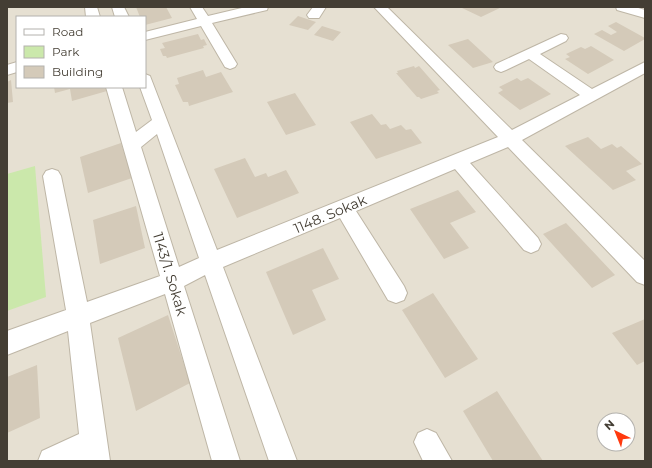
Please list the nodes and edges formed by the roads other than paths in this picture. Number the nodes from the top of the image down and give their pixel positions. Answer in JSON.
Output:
{"nodes":[{"id":1,"x":196,"y":7,"type":"edge"},
{"id":2,"x":262,"y":7,"type":"edge"},
{"id":3,"x":380,"y":7,"type":"edge"},
{"id":4,"x":622,"y":7,"type":"edge"},
{"id":5,"x":645,"y":14,"type":"edge"},
{"id":6,"x":204,"y":21,"type":"junction"},
{"id":7,"x":146,"y":36,"type":"edge"},
{"id":8,"x":561,"y":38,"type":"dead end"},
{"id":9,"x":529,"y":53,"type":"junction"},
{"id":10,"x":230,"y":64,"type":"dead end"},
{"id":11,"x":501,"y":67,"type":"dead end"},
{"id":12,"x":645,"y":67,"type":"edge"},
{"id":13,"x":146,"y":82,"type":"edge"},
{"id":14,"x":114,"y":88,"type":"edge"},
{"id":15,"x":592,"y":96,"type":"junction"},
{"id":16,"x":161,"y":122,"type":"junction"},
{"id":17,"x":510,"y":139,"type":"junction"},
{"id":18,"x":131,"y":146,"type":"junction"},
{"id":19,"x":458,"y":161,"type":"junction"},
{"id":20,"x":52,"y":176,"type":"dead end"},
{"id":21,"x":344,"y":208,"type":"junction"},
{"id":22,"x":531,"y":244,"type":"dead end"},
{"id":23,"x":212,"y":262,"type":"junction"},
{"id":24,"x":645,"y":275,"type":"edge"},
{"id":25,"x":172,"y":281,"type":"junction"},
{"id":26,"x":396,"y":293,"type":"dead end"},
{"id":27,"x":78,"y":316,"type":"junction"},
{"id":28,"x":7,"y":343,"type":"edge"},
{"id":29,"x":95,"y":451,"type":"edge"},
{"id":30,"x":52,"y":461,"type":"edge"},
{"id":31,"x":226,"y":461,"type":"edge"},
{"id":32,"x":283,"y":461,"type":"edge"}],
"edges":[{"from":1,"to":6,"type":"street"},
{"from":2,"to":6,"type":"street"},
{"from":3,"to":17,"type":"street"},
{"from":4,"to":5,"type":"street"},
{"from":6,"to":7,"type":"street"},
{"from":6,"to":10,"type":"street"},
{"from":8,"to":9,"type":"street"},
{"from":9,"to":11,"type":"street"},
{"from":9,"to":15,"type":"street"},
{"from":12,"to":15,"type":"street","name":"1148. Sokak"},
{"from":13,"to":16,"type":"street"},
{"from":14,"to":18,"type":"street","name":"1143/1. Sokak"},
{"from":15,"to":17,"type":"street","name":"1148. Sokak"},
{"from":16,"to":18,"type":"street"},
{"from":16,"to":23,"type":"street"},
{"from":17,"to":19,"type":"street","name":"1148. Sokak"},
{"from":17,"to":24,"type":"street"},
{"from":18,"to":25,"type":"street","name":"1143/1. Sokak"},
{"from":19,"to":21,"type":"street","name":"1148. Sokak"},
{"from":19,"to":22,"type":"street"},
{"from":20,"to":27,"type":"street"},
{"from":21,"to":23,"type":"street","name":"1148. Sokak"},
{"from":21,"to":26,"type":"street"},
{"from":23,"to":25,"type":"street","name":"1148. Sokak"},
{"from":23,"to":32,"type":"street"},
{"from":25,"to":27,"type":"street","name":"1148. Sokak"},
{"from":25,"to":31,"type":"street","name":"1143/1. Sokak"},
{"from":27,"to":28,"type":"street","name":"1148. Sokak"},
{"from":27,"to":29,"type":"street"},
{"from":29,"to":30,"type":"street"}]}
